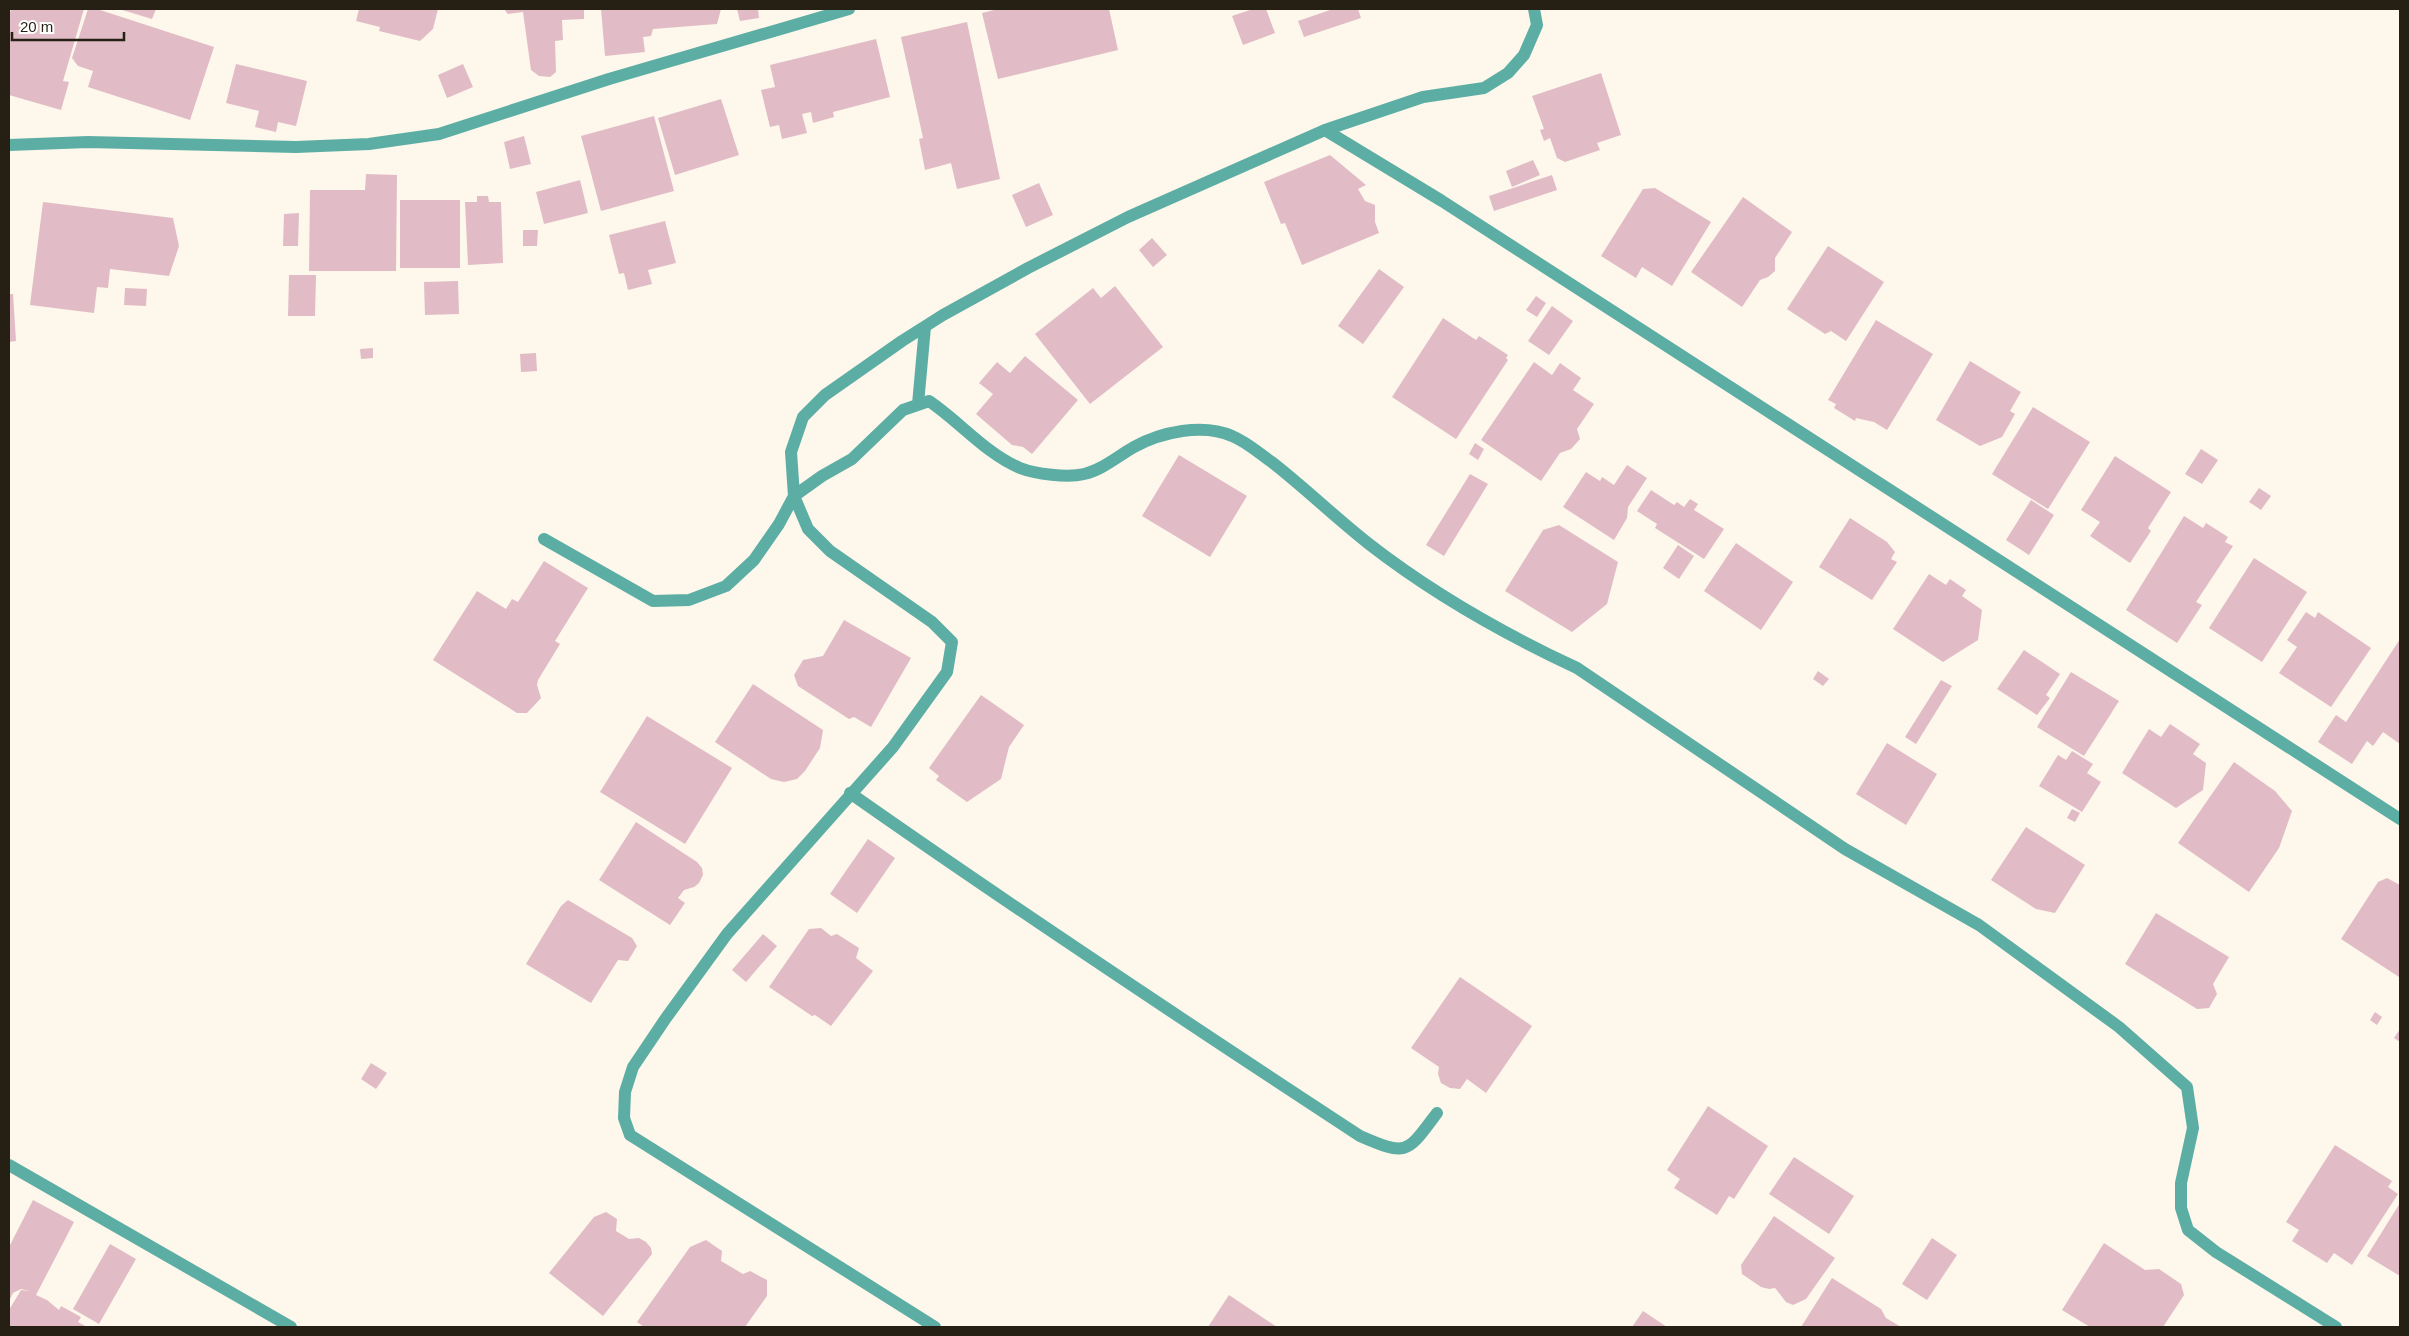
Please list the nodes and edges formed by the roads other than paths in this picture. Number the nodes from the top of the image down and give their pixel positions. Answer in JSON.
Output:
{"nodes":[{"id":1,"x":849,"y":9,"type":"edge"},
{"id":2,"x":1534,"y":9,"type":"edge"},
{"id":3,"x":1325,"y":130,"type":"junction"},
{"id":4,"x":9,"y":145,"type":"edge"},
{"id":5,"x":925,"y":327,"type":"junction"},
{"id":6,"x":918,"y":404,"type":"junction"},
{"id":7,"x":794,"y":496,"type":"junction"},
{"id":8,"x":544,"y":539,"type":"dead end"},
{"id":9,"x":850,"y":793,"type":"junction"},
{"id":10,"x":2400,"y":819,"type":"edge"},
{"id":11,"x":1437,"y":1113,"type":"dead end"},
{"id":12,"x":9,"y":1165,"type":"edge"},
{"id":13,"x":291,"y":1327,"type":"edge"},
{"id":14,"x":935,"y":1327,"type":"edge"},
{"id":15,"x":2336,"y":1327,"type":"edge"}],
"edges":[{"from":1,"to":4,"type":"street"},
{"from":2,"to":3,"type":"street"},
{"from":3,"to":5,"type":"street"},
{"from":3,"to":10,"type":"street"},
{"from":5,"to":6,"type":"street"},
{"from":5,"to":7,"type":"street"},
{"from":6,"to":7,"type":"street"},
{"from":6,"to":15,"type":"street"},
{"from":7,"to":8,"type":"street"},
{"from":7,"to":9,"type":"street"},
{"from":9,"to":11,"type":"street"},
{"from":9,"to":14,"type":"street"},
{"from":12,"to":13,"type":"street"}]}
